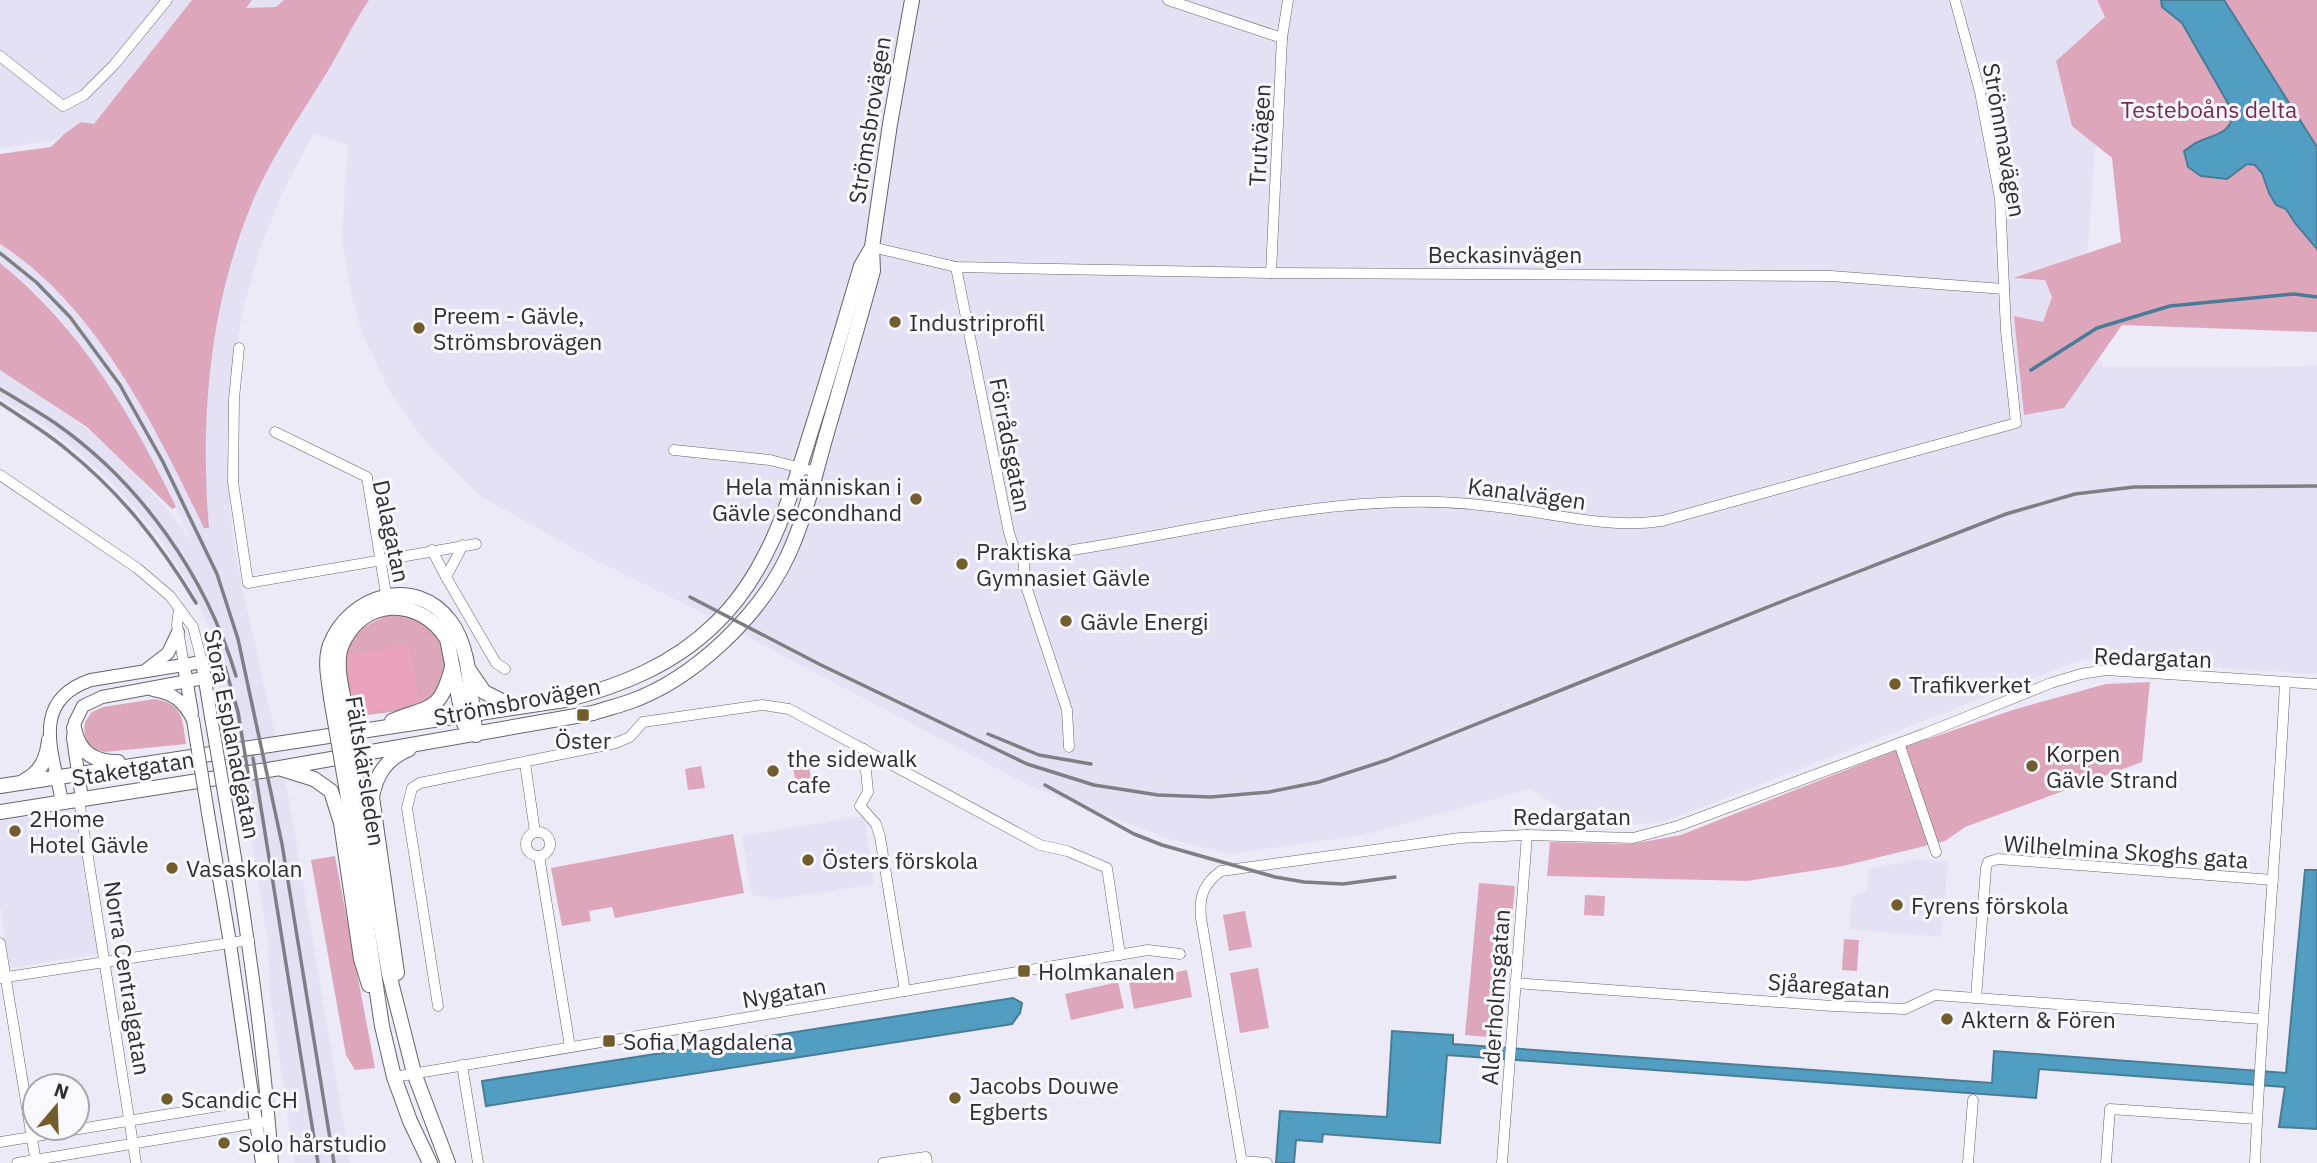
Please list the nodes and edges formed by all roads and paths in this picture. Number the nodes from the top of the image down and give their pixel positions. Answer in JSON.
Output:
{"nodes":[{"id":1,"x":167,"y":0,"type":"edge"},
{"id":2,"x":912,"y":0,"type":"edge"},
{"id":3,"x":1168,"y":0,"type":"edge"},
{"id":4,"x":1288,"y":0,"type":"edge"},
{"id":5,"x":1955,"y":0,"type":"edge"},
{"id":6,"x":1282,"y":38,"type":"junction"},
{"id":7,"x":0,"y":56,"type":"edge"},
{"id":8,"x":872,"y":247,"type":"junction"},
{"id":9,"x":956,"y":267,"type":"junction"},
{"id":10,"x":1272,"y":273,"type":"junction"},
{"id":11,"x":2004,"y":289,"type":"junction"},
{"id":12,"x":239,"y":348,"type":"dead end"},
{"id":13,"x":275,"y":432,"type":"dead end"},
{"id":14,"x":674,"y":450,"type":"dead end"},
{"id":15,"x":800,"y":468,"type":"junction"},
{"id":16,"x":816,"y":472,"type":"junction"},
{"id":17,"x":0,"y":475,"type":"edge"},
{"id":18,"x":476,"y":544,"type":"dead end"},
{"id":19,"x":463,"y":545,"type":"junction"},
{"id":20,"x":432,"y":550,"type":"junction"},
{"id":21,"x":1024,"y":557,"type":"junction"},
{"id":22,"x":380,"y":560,"type":"junction"},
{"id":23,"x":446,"y":577,"type":"junction"},
{"id":24,"x":387,"y":602,"type":"junction"},
{"id":25,"x":179,"y":609,"type":"junction"},
{"id":26,"x":178,"y":632,"type":"junction"},
{"id":27,"x":202,"y":662,"type":"junction"},
{"id":28,"x":460,"y":663,"type":"junction"},
{"id":29,"x":184,"y":665,"type":"junction"},
{"id":30,"x":505,"y":669,"type":"dead end"},
{"id":31,"x":144,"y":672,"type":"junction"},
{"id":32,"x":204,"y":678,"type":"junction"},
{"id":33,"x":187,"y":681,"type":"junction"},
{"id":34,"x":2285,"y":683,"type":"junction"},
{"id":35,"x":2317,"y":684,"type":"edge"},
{"id":36,"x":146,"y":689,"type":"junction"},
{"id":37,"x":515,"y":708,"type":"junction"},
{"id":38,"x":467,"y":716,"type":"junction"},
{"id":39,"x":193,"y":720,"type":"junction"},
{"id":40,"x":74,"y":728,"type":"junction"},
{"id":41,"x":364,"y":732,"type":"junction"},
{"id":42,"x":471,"y":736,"type":"junction"},
{"id":43,"x":49,"y":740,"type":"junction"},
{"id":44,"x":433,"y":740,"type":"junction"},
{"id":45,"x":1899,"y":743,"type":"junction"},
{"id":46,"x":270,"y":747,"type":"joint"},
{"id":47,"x":1069,"y":747,"type":"dead end"},
{"id":48,"x":864,"y":749,"type":"junction"},
{"id":49,"x":158,"y":762,"type":"junction"},
{"id":50,"x":525,"y":763,"type":"junction"},
{"id":51,"x":274,"y":769,"type":"junction"},
{"id":52,"x":77,"y":774,"type":"junction"},
{"id":53,"x":58,"y":777,"type":"junction"},
{"id":54,"x":16,"y":784,"type":"junction"},
{"id":55,"x":0,"y":786,"type":"edge"},
{"id":56,"x":352,"y":791,"type":"junction"},
{"id":57,"x":81,"y":800,"type":"junction"},
{"id":58,"x":62,"y":802,"type":"junction"},
{"id":59,"x":0,"y":812,"type":"edge"},
{"id":60,"x":535,"y":832,"type":"junction"},
{"id":61,"x":1527,"y":835,"type":"junction"},
{"id":62,"x":1936,"y":852,"type":"dead end"},
{"id":63,"x":539,"y":856,"type":"junction"},
{"id":64,"x":2273,"y":880,"type":"junction"},
{"id":65,"x":249,"y":940,"type":"junction"},
{"id":66,"x":0,"y":943,"type":"edge"},
{"id":67,"x":230,"y":943,"type":"junction"},
{"id":68,"x":1180,"y":954,"type":"dead end"},
{"id":69,"x":1120,"y":955,"type":"junction"},
{"id":70,"x":103,"y":962,"type":"junction"},
{"id":71,"x":3,"y":978,"type":"edge"},
{"id":72,"x":1516,"y":983,"type":"junction"},
{"id":73,"x":905,"y":991,"type":"junction"},
{"id":74,"x":1976,"y":998,"type":"junction"},
{"id":75,"x":438,"y":1006,"type":"dead end"},
{"id":76,"x":2262,"y":1019,"type":"junction"},
{"id":77,"x":382,"y":1026,"type":"junction"},
{"id":78,"x":403,"y":1029,"type":"junction"},
{"id":79,"x":570,"y":1047,"type":"junction"},
{"id":80,"x":462,"y":1065,"type":"junction"},
{"id":81,"x":414,"y":1073,"type":"junction"},
{"id":82,"x":21,"y":1077,"type":"edge"},
{"id":83,"x":394,"y":1077,"type":"junction"},
{"id":84,"x":267,"y":1098,"type":"junction"},
{"id":85,"x":1973,"y":1100,"type":"dead end"},
{"id":86,"x":252,"y":1101,"type":"junction"},
{"id":87,"x":2257,"y":1119,"type":"junction"},
{"id":88,"x":129,"y":1121,"type":"junction"},
{"id":89,"x":269,"y":1121,"type":"junction"},
{"id":90,"x":256,"y":1124,"type":"junction"},
{"id":91,"x":91,"y":1127,"type":"edge"},
{"id":92,"x":21,"y":1139,"type":"edge"},
{"id":93,"x":0,"y":1142,"type":"edge"},
{"id":94,"x":33,"y":1142,"type":"edge"},
{"id":95,"x":132,"y":1144,"type":"junction"},
{"id":96,"x":926,"y":1160,"type":"edge"},
{"id":97,"x":36,"y":1161,"type":"edge"},
{"id":98,"x":1242,"y":1162,"type":"edge"},
{"id":99,"x":17,"y":1163,"type":"edge"},
{"id":100,"x":136,"y":1163,"type":"edge"},
{"id":101,"x":261,"y":1163,"type":"edge"},
{"id":102,"x":272,"y":1163,"type":"edge"},
{"id":103,"x":429,"y":1163,"type":"edge"},
{"id":104,"x":449,"y":1163,"type":"edge"},
{"id":105,"x":478,"y":1163,"type":"edge"},
{"id":106,"x":883,"y":1163,"type":"edge"},
{"id":107,"x":1266,"y":1163,"type":"edge"},
{"id":108,"x":1502,"y":1163,"type":"edge"},
{"id":109,"x":1968,"y":1163,"type":"edge"},
{"id":110,"x":2106,"y":1163,"type":"edge"},
{"id":111,"x":2255,"y":1163,"type":"edge"}],
"edges":[{"from":1,"to":7,"type":"street"},
{"from":2,"to":8,"type":"main road","name":"Strömsbrovägen"},
{"from":3,"to":6,"type":"street"},
{"from":4,"to":6,"type":"street","name":"Trutvägen"},
{"from":5,"to":11,"type":"street","name":"Strömmavägen"},
{"from":6,"to":10,"type":"street","name":"Trutvägen"},
{"from":8,"to":9,"type":"street","name":"Beckasinvägen"},
{"from":8,"to":15,"type":"main road","name":"Strömsbrovägen"},
{"from":8,"to":16,"type":"main road","name":"Strömsbrovägen"},
{"from":9,"to":10,"type":"street","name":"Beckasinvägen"},
{"from":9,"to":21,"type":"street","name":"Förrådsgatan"},
{"from":10,"to":11,"type":"street","name":"Beckasinvägen"},
{"from":11,"to":21,"type":"street","name":"Kanalvägen"},
{"from":12,"to":22,"type":"street"},
{"from":13,"to":22,"type":"street","name":"Dalagatan"},
{"from":14,"to":15,"type":"street"},
{"from":15,"to":16,"type":"street"},
{"from":15,"to":37,"type":"main road","name":"Strömsbrovägen"},
{"from":16,"to":42,"type":"main road","name":"Strömsbrovägen"},
{"from":17,"to":25,"type":"street","name":"Stora Esplanadgatan"},
{"from":18,"to":19,"type":"street"},
{"from":19,"to":20,"type":"street"},
{"from":19,"to":23,"type":"street"},
{"from":20,"to":22,"type":"street"},
{"from":20,"to":23,"type":"street"},
{"from":21,"to":47,"type":"street","name":"Förrådsgatan"},
{"from":22,"to":24,"type":"street","name":"Dalagatan"},
{"from":23,"to":30,"type":"street"},
{"from":24,"to":28,"type":"main road"},
{"from":24,"to":56,"type":"main road","name":"Fältskärsleden","bridge":true},
{"from":25,"to":26,"type":"street","name":"Stora Esplanadgatan"},
{"from":25,"to":27,"type":"street","name":"Stora Esplanadgatan"},
{"from":26,"to":29,"type":"street","name":"Stora Esplanadgatan"},
{"from":26,"to":31,"type":"street"},
{"from":27,"to":29,"type":"street"},
{"from":27,"to":32,"type":"street","name":"Stora Esplanadgatan"},
{"from":28,"to":37,"type":"main road"},
{"from":28,"to":38,"type":"main road"},
{"from":28,"to":41,"type":"main road"},
{"from":29,"to":31,"type":"street"},
{"from":29,"to":33,"type":"street","name":"Stora Esplanadgatan"},
{"from":31,"to":43,"type":"street"},
{"from":32,"to":33,"type":"street"},
{"from":32,"to":65,"type":"street","name":"Stora Esplanadgatan","bridge":true},
{"from":33,"to":36,"type":"street"},
{"from":33,"to":39,"type":"street","name":"Stora Esplanadgatan"},
{"from":34,"to":35,"type":"street","name":"Redargatan"},
{"from":34,"to":45,"type":"street","name":"Redargatan"},
{"from":34,"to":64,"type":"street"},
{"from":36,"to":39,"type":"street"},
{"from":36,"to":40,"type":"street"},
{"from":37,"to":38,"type":"main road","name":"Strömsbrovägen"},
{"from":38,"to":41,"type":"main road","name":"Strömsbrovägen"},
{"from":38,"to":42,"type":"main road"},
{"from":39,"to":67,"type":"street","name":"Stora Esplanadgatan","bridge":true},
{"from":40,"to":49,"type":"main road"},
{"from":40,"to":52,"type":"street","name":"Norra Centralgatan"},
{"from":41,"to":46,"type":"main road","name":"Strömsbrovägen"},
{"from":42,"to":44,"type":"main road","name":"Strömsbrovägen"},
{"from":43,"to":53,"type":"street"},
{"from":43,"to":54,"type":"main road"},
{"from":44,"to":51,"type":"main road","name":"Strömsbrovägen"},
{"from":44,"to":78,"type":"main road"},
{"from":45,"to":61,"type":"street","name":"Redargatan"},
{"from":45,"to":62,"type":"street"},
{"from":46,"to":49,"type":"main road","name":"Staketgatan"},
{"from":48,"to":50,"type":"street"},
{"from":48,"to":69,"type":"street"},
{"from":48,"to":73,"type":"street"},
{"from":49,"to":52,"type":"main road","name":"Staketgatan"},
{"from":50,"to":60,"type":"street"},
{"from":50,"to":75,"type":"street"},
{"from":51,"to":57,"type":"main road","name":"Staketgatan"},
{"from":51,"to":77,"type":"main road"},
{"from":52,"to":53,"type":"main road","name":"Staketgatan"},
{"from":52,"to":57,"type":"street","name":"Norra Centralgatan"},
{"from":53,"to":54,"type":"main road","name":"Staketgatan"},
{"from":53,"to":58,"type":"street"},
{"from":54,"to":55,"type":"main road","name":"Staketgatan"},
{"from":56,"to":77,"type":"main road","name":"Fältskärsleden"},
{"from":56,"to":78,"type":"main road","name":"Fältskärsleden"},
{"from":57,"to":58,"type":"main road","name":"Staketgatan"},
{"from":57,"to":70,"type":"street","name":"Norra Centralgatan"},
{"from":58,"to":59,"type":"main road","name":"Staketgatan"},
{"from":60,"to":63,"type":"street"},
{"from":60,"to":63,"type":"street"},
{"from":61,"to":72,"type":"street","name":"Alderholmsgatan"},
{"from":61,"to":98,"type":"street","name":"Redargatan"},
{"from":63,"to":79,"type":"street"},
{"from":64,"to":74,"type":"street","name":"Wilhelmina Skoghs gata"},
{"from":64,"to":76,"type":"street"},
{"from":65,"to":67,"type":"street"},
{"from":65,"to":84,"type":"street","name":"Stora Esplanadgatan"},
{"from":66,"to":71,"type":"street"},
{"from":67,"to":70,"type":"street"},
{"from":67,"to":86,"type":"street","name":"Stora Esplanadgatan"},
{"from":68,"to":69,"type":"street","name":"Nygatan"},
{"from":69,"to":73,"type":"street","name":"Nygatan"},
{"from":70,"to":71,"type":"street"},
{"from":70,"to":88,"type":"street","name":"Norra Centralgatan"},
{"from":71,"to":82,"type":"street"},
{"from":72,"to":74,"type":"street","name":"Sjåaregatan"},
{"from":72,"to":108,"type":"street","name":"Alderholmsgatan"},
{"from":73,"to":79,"type":"street","name":"Nygatan"},
{"from":74,"to":76,"type":"street","name":"Sjåaregatan"},
{"from":76,"to":87,"type":"street"},
{"from":77,"to":83,"type":"main road","name":"Fältskärsleden"},
{"from":78,"to":81,"type":"main road","name":"Fältskärsleden"},
{"from":79,"to":80,"type":"street","name":"Nygatan"},
{"from":80,"to":81,"type":"street","name":"Nygatan"},
{"from":80,"to":105,"type":"street"},
{"from":81,"to":83,"type":"street","name":"Nygatan"},
{"from":81,"to":104,"type":"main road","name":"Fältskärsleden"},
{"from":83,"to":103,"type":"main road","name":"Fältskärsleden"},
{"from":84,"to":86,"type":"street"},
{"from":84,"to":89,"type":"street","name":"Stora Esplanadgatan"},
{"from":85,"to":109,"type":"street"},
{"from":86,"to":88,"type":"street"},
{"from":86,"to":90,"type":"street","name":"Stora Esplanadgatan"},
{"from":87,"to":110,"type":"street"},
{"from":87,"to":111,"type":"street"},
{"from":88,"to":91,"type":"street"},
{"from":88,"to":95,"type":"street","name":"Norra Centralgatan"},
{"from":89,"to":90,"type":"street"},
{"from":89,"to":102,"type":"street","name":"Stora Esplanadgatan"},
{"from":90,"to":95,"type":"street"},
{"from":90,"to":101,"type":"street","name":"Stora Esplanadgatan"},
{"from":92,"to":93,"type":"street"},
{"from":94,"to":97,"type":"street"},
{"from":95,"to":97,"type":"street"},
{"from":95,"to":100,"type":"street","name":"Norra Centralgatan"},
{"from":96,"to":106,"type":"street"},
{"from":97,"to":99,"type":"street"},
{"from":98,"to":107,"type":"street"}]}
